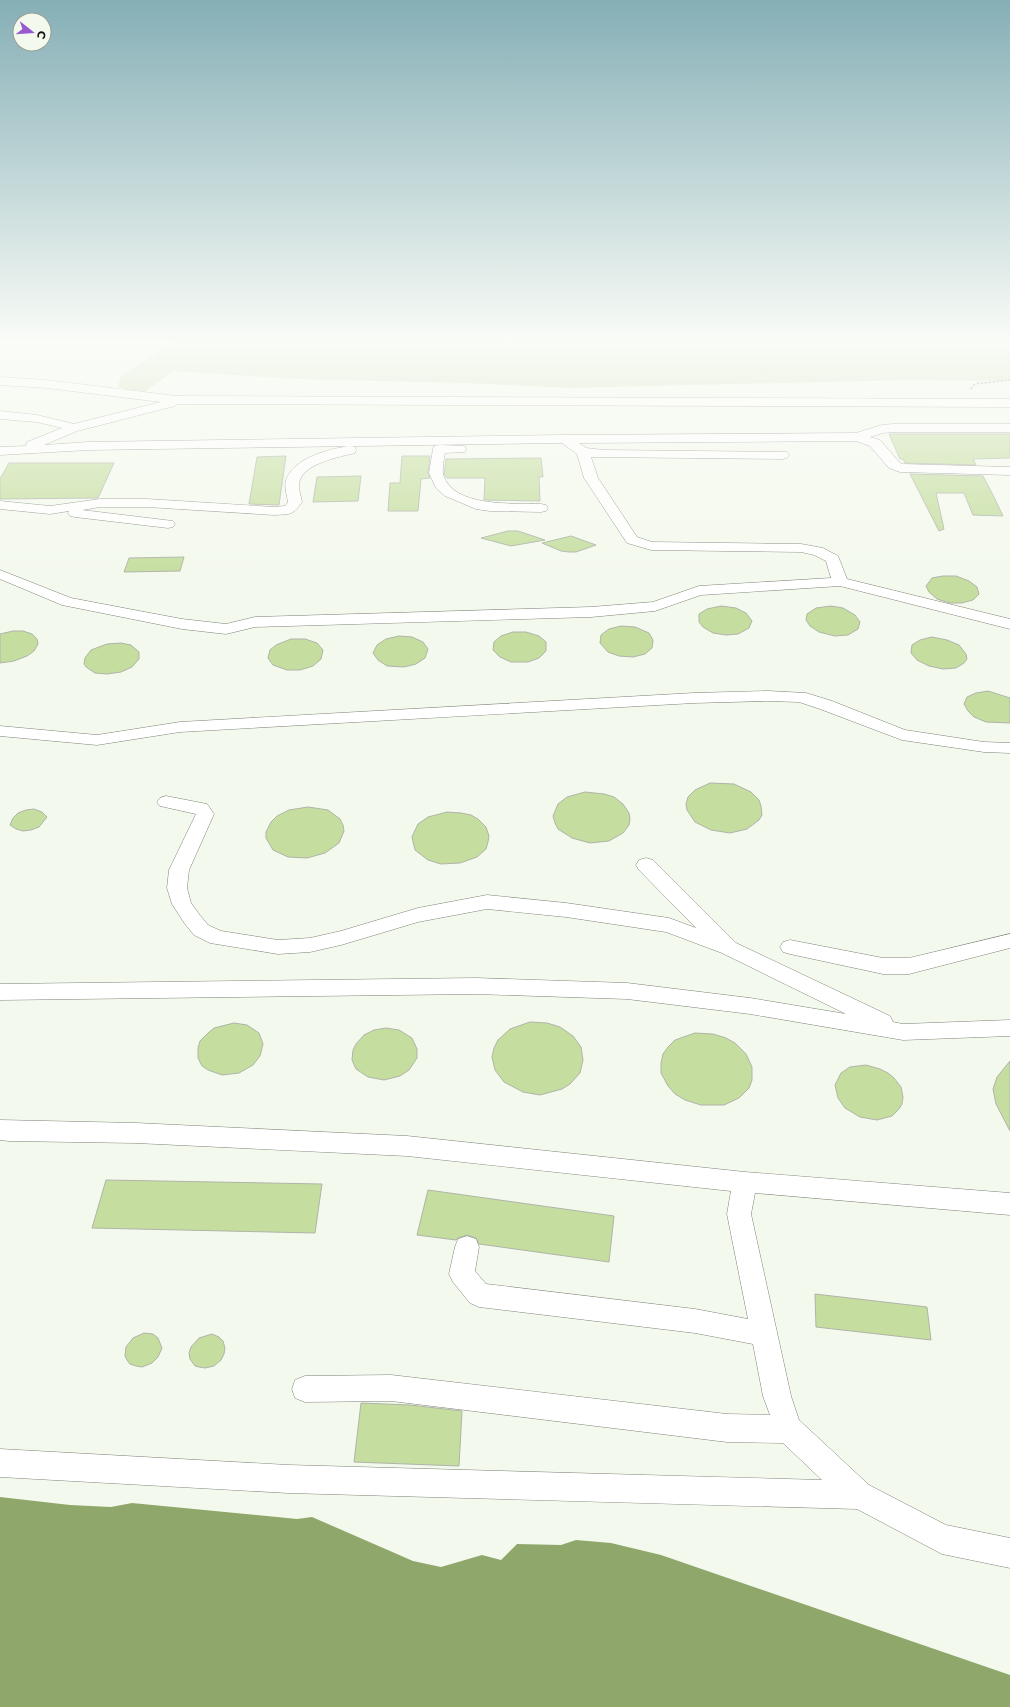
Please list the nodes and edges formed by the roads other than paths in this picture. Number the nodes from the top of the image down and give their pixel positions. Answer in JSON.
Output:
{"nodes":[{"id":1,"x":43,"y":420,"type":"edge"},
{"id":2,"x":108,"y":420,"type":"edge"},
{"id":3,"x":74,"y":428,"type":"junction"},
{"id":4,"x":1010,"y":428,"type":"edge"},
{"id":5,"x":857,"y":437,"type":"junction"},
{"id":6,"x":565,"y":439,"type":"junction"},
{"id":7,"x":439,"y":449,"type":"junction"},
{"id":8,"x":22,"y":450,"type":"junction"},
{"id":9,"x":0,"y":451,"type":"edge"},
{"id":10,"x":583,"y":452,"type":"junction"},
{"id":11,"x":782,"y":455,"type":"dead end"},
{"id":12,"x":0,"y":460,"type":"edge"},
{"id":13,"x":1010,"y":471,"type":"edge"},
{"id":14,"x":0,"y":506,"type":"edge"},
{"id":15,"x":541,"y":508,"type":"dead end"},
{"id":16,"x":50,"y":510,"type":"junction"},
{"id":17,"x":168,"y":524,"type":"dead end"},
{"id":18,"x":0,"y":574,"type":"edge"},
{"id":19,"x":840,"y":582,"type":"junction"},
{"id":20,"x":1010,"y":624,"type":"edge"},
{"id":21,"x":0,"y":731,"type":"edge"},
{"id":22,"x":1010,"y":748,"type":"edge"},
{"id":23,"x":166,"y":802,"type":"dead end"},
{"id":24,"x":646,"y":865,"type":"dead end"},
{"id":25,"x":1010,"y":941,"type":"edge"},
{"id":26,"x":790,"y":947,"type":"dead end"},
{"id":27,"x":729,"y":948,"type":"junction"},
{"id":28,"x":0,"y":992,"type":"edge"},
{"id":29,"x":1010,"y":1028,"type":"edge"},
{"id":30,"x":903,"y":1032,"type":"junction"},
{"id":31,"x":0,"y":1130,"type":"edge"},
{"id":32,"x":744,"y":1182,"type":"junction"},
{"id":33,"x":1010,"y":1204,"type":"edge"},
{"id":34,"x":467,"y":1247,"type":"dead end"},
{"id":35,"x":764,"y":1334,"type":"junction"},
{"id":36,"x":304,"y":1389,"type":"dead end"},
{"id":37,"x":789,"y":1429,"type":"junction"},
{"id":38,"x":0,"y":1463,"type":"edge"},
{"id":39,"x":859,"y":1495,"type":"junction"},
{"id":40,"x":1010,"y":1553,"type":"edge"}],
"edges":[{"from":1,"to":3,"type":"street"},
{"from":2,"to":3,"type":"street"},
{"from":3,"to":8,"type":"street"},
{"from":4,"to":5,"type":"street"},
{"from":5,"to":6,"type":"street"},
{"from":5,"to":13,"type":"street"},
{"from":6,"to":7,"type":"street"},
{"from":6,"to":8,"type":"street"},
{"from":6,"to":10,"type":"street"},
{"from":7,"to":15,"type":"street"},
{"from":7,"to":16,"type":"street"},
{"from":8,"to":9,"type":"street"},
{"from":8,"to":12,"type":"street"},
{"from":10,"to":11,"type":"street"},
{"from":10,"to":19,"type":"street"},
{"from":14,"to":16,"type":"street"},
{"from":16,"to":17,"type":"street"},
{"from":18,"to":19,"type":"street"},
{"from":19,"to":20,"type":"street"},
{"from":21,"to":22,"type":"street"},
{"from":23,"to":27,"type":"street"},
{"from":24,"to":27,"type":"street"},
{"from":25,"to":26,"type":"street"},
{"from":27,"to":30,"type":"street"},
{"from":28,"to":30,"type":"street"},
{"from":29,"to":30,"type":"street"},
{"from":31,"to":32,"type":"street"},
{"from":32,"to":33,"type":"street"},
{"from":32,"to":35,"type":"street"},
{"from":34,"to":35,"type":"street"},
{"from":35,"to":37,"type":"street"},
{"from":36,"to":37,"type":"street"},
{"from":37,"to":39,"type":"street"},
{"from":38,"to":39,"type":"street"},
{"from":39,"to":40,"type":"street"}]}
